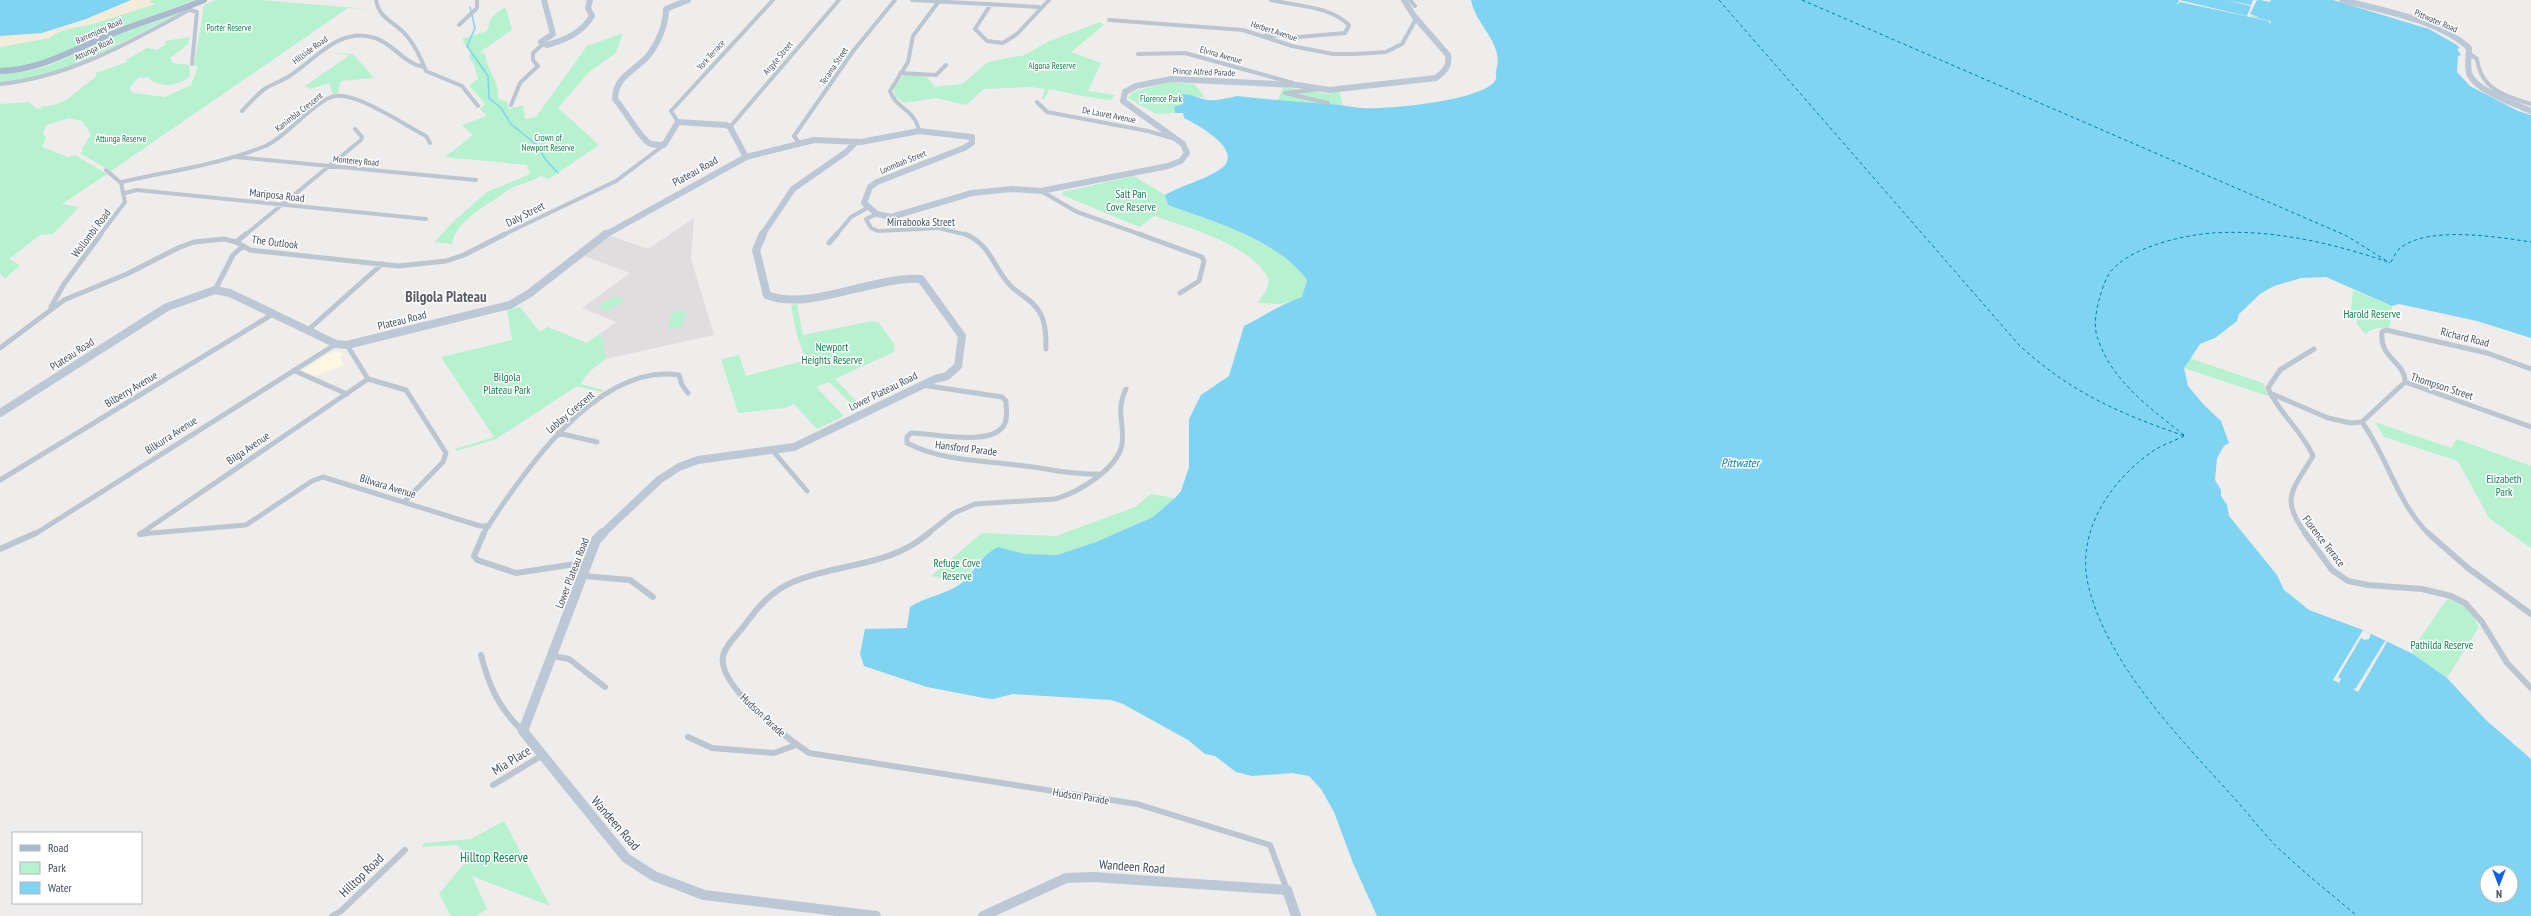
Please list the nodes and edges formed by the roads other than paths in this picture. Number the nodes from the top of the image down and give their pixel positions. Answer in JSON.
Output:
{"nodes":[{"id":1,"x":204,"y":0,"type":"edge"},
{"id":2,"x":376,"y":0,"type":"edge"},
{"id":3,"x":477,"y":0,"type":"edge"},
{"id":4,"x":544,"y":0,"type":"edge"},
{"id":5,"x":590,"y":0,"type":"edge"},
{"id":6,"x":688,"y":0,"type":"edge"},
{"id":7,"x":773,"y":0,"type":"edge"},
{"id":8,"x":839,"y":0,"type":"edge"},
{"id":9,"x":895,"y":0,"type":"edge"},
{"id":10,"x":912,"y":0,"type":"edge"},
{"id":11,"x":1049,"y":0,"type":"edge"},
{"id":12,"x":1271,"y":0,"type":"edge"},
{"id":13,"x":1404,"y":0,"type":"edge"},
{"id":14,"x":2342,"y":0,"type":"edge"},
{"id":15,"x":939,"y":1,"type":"junction"},
{"id":16,"x":991,"y":4,"type":"junction"},
{"id":17,"x":1039,"y":7,"type":"junction"},
{"id":18,"x":186,"y":9,"type":"junction"},
{"id":19,"x":1416,"y":19,"type":"junction"},
{"id":20,"x":1109,"y":20,"type":"dead end"},
{"id":21,"x":459,"y":25,"type":"dead end"},
{"id":22,"x":1261,"y":35,"type":"junction"},
{"id":23,"x":542,"y":45,"type":"junction"},
{"id":24,"x":1138,"y":54,"type":"dead end"},
{"id":25,"x":2470,"y":54,"type":"junction"},
{"id":26,"x":192,"y":64,"type":"dead end"},
{"id":27,"x":946,"y":65,"type":"dead end"},
{"id":28,"x":424,"y":67,"type":"junction"},
{"id":29,"x":0,"y":71,"type":"edge"},
{"id":30,"x":900,"y":73,"type":"junction"},
{"id":31,"x":0,"y":84,"type":"edge"},
{"id":32,"x":1298,"y":85,"type":"junction"},
{"id":33,"x":1321,"y":89,"type":"junction"},
{"id":34,"x":1037,"y":102,"type":"dead end"},
{"id":35,"x":1328,"y":103,"type":"dead end"},
{"id":36,"x":2531,"y":104,"type":"edge"},
{"id":37,"x":511,"y":105,"type":"dead end"},
{"id":38,"x":478,"y":106,"type":"dead end"},
{"id":39,"x":242,"y":111,"type":"dead end"},
{"id":40,"x":2531,"y":111,"type":"edge"},
{"id":41,"x":678,"y":122,"type":"junction"},
{"id":42,"x":730,"y":127,"type":"junction"},
{"id":43,"x":355,"y":129,"type":"dead end"},
{"id":44,"x":919,"y":131,"type":"junction"},
{"id":45,"x":1180,"y":140,"type":"junction"},
{"id":46,"x":856,"y":142,"type":"junction"},
{"id":47,"x":430,"y":143,"type":"dead end"},
{"id":48,"x":799,"y":143,"type":"junction"},
{"id":49,"x":664,"y":145,"type":"junction"},
{"id":50,"x":234,"y":157,"type":"junction"},
{"id":51,"x":746,"y":157,"type":"junction"},
{"id":52,"x":328,"y":167,"type":"junction"},
{"id":53,"x":106,"y":170,"type":"dead end"},
{"id":54,"x":476,"y":180,"type":"dead end"},
{"id":55,"x":122,"y":182,"type":"junction"},
{"id":56,"x":1041,"y":191,"type":"junction"},
{"id":57,"x":125,"y":193,"type":"junction"},
{"id":58,"x":282,"y":204,"type":"junction"},
{"id":59,"x":867,"y":208,"type":"junction"},
{"id":60,"x":877,"y":214,"type":"junction"},
{"id":61,"x":426,"y":219,"type":"dead end"},
{"id":62,"x":236,"y":242,"type":"junction"},
{"id":63,"x":830,"y":244,"type":"dead end"},
{"id":64,"x":242,"y":247,"type":"junction"},
{"id":65,"x":382,"y":264,"type":"junction"},
{"id":66,"x":215,"y":290,"type":"junction"},
{"id":67,"x":1180,"y":293,"type":"dead end"},
{"id":68,"x":50,"y":309,"type":"junction"},
{"id":69,"x":273,"y":314,"type":"junction"},
{"id":70,"x":307,"y":331,"type":"junction"},
{"id":71,"x":336,"y":344,"type":"junction"},
{"id":72,"x":347,"y":345,"type":"junction"},
{"id":73,"x":0,"y":348,"type":"edge"},
{"id":74,"x":1046,"y":349,"type":"dead end"},
{"id":75,"x":2314,"y":349,"type":"dead end"},
{"id":76,"x":2531,"y":369,"type":"edge"},
{"id":77,"x":295,"y":371,"type":"junction"},
{"id":78,"x":368,"y":379,"type":"junction"},
{"id":79,"x":2405,"y":382,"type":"junction"},
{"id":80,"x":922,"y":385,"type":"junction"},
{"id":81,"x":1126,"y":389,"type":"dead end"},
{"id":82,"x":688,"y":393,"type":"dead end"},
{"id":83,"x":2270,"y":393,"type":"junction"},
{"id":84,"x":347,"y":394,"type":"junction"},
{"id":85,"x":0,"y":413,"type":"edge"},
{"id":86,"x":2362,"y":422,"type":"junction"},
{"id":87,"x":2531,"y":427,"type":"edge"},
{"id":88,"x":558,"y":433,"type":"junction"},
{"id":89,"x":598,"y":442,"type":"dead end"},
{"id":90,"x":772,"y":451,"type":"junction"},
{"id":91,"x":1098,"y":474,"type":"junction"},
{"id":92,"x":0,"y":480,"type":"edge"},
{"id":93,"x":807,"y":491,"type":"dead end"},
{"id":94,"x":404,"y":502,"type":"junction"},
{"id":95,"x":489,"y":526,"type":"junction"},
{"id":96,"x":140,"y":534,"type":"joint"},
{"id":97,"x":0,"y":549,"type":"edge"},
{"id":98,"x":589,"y":562,"type":"junction"},
{"id":99,"x":584,"y":576,"type":"junction"},
{"id":100,"x":653,"y":597,"type":"dead end"},
{"id":101,"x":2531,"y":614,"type":"edge"},
{"id":102,"x":481,"y":655,"type":"dead end"},
{"id":103,"x":554,"y":656,"type":"junction"},
{"id":104,"x":605,"y":687,"type":"dead end"},
{"id":105,"x":2531,"y":688,"type":"edge"},
{"id":106,"x":523,"y":731,"type":"junction"},
{"id":107,"x":688,"y":737,"type":"dead end"},
{"id":108,"x":796,"y":745,"type":"junction"},
{"id":109,"x":541,"y":756,"type":"junction"},
{"id":110,"x":493,"y":786,"type":"dead end"},
{"id":111,"x":405,"y":850,"type":"dead end"},
{"id":112,"x":1287,"y":890,"type":"junction"},
{"id":113,"x":332,"y":916,"type":"edge"},
{"id":114,"x":876,"y":916,"type":"edge"},
{"id":115,"x":983,"y":916,"type":"edge"},
{"id":116,"x":1296,"y":916,"type":"edge"}],
"edges":[{"from":1,"to":18,"type":"main road","name":"Barrenjoey Road"},
{"from":2,"to":28,"type":"street"},
{"from":3,"to":21,"type":"street"},
{"from":4,"to":23,"type":"street"},
{"from":5,"to":23,"type":"street"},
{"from":6,"to":49,"type":"street"},
{"from":7,"to":41,"type":"street","name":"York Terrace"},
{"from":8,"to":42,"type":"street","name":"Argyle Street"},
{"from":9,"to":48,"type":"street","name":"Terama Street"},
{"from":10,"to":15,"type":"street"},
{"from":11,"to":17,"type":"street"},
{"from":12,"to":22,"type":"street"},
{"from":13,"to":19,"type":"street","name":"Prince Alfred Parade"},
{"from":14,"to":25,"type":"street","name":"Pittwater Road"},
{"from":15,"to":16,"type":"street"},
{"from":15,"to":30,"type":"street"},
{"from":16,"to":17,"type":"street"},
{"from":16,"to":17,"type":"street"},
{"from":18,"to":26,"type":"street"},
{"from":18,"to":29,"type":"main road","name":"Barrenjoey Road"},
{"from":18,"to":31,"type":"street","name":"Attunga Road"},
{"from":19,"to":22,"type":"street","name":"Herbert Avenue"},
{"from":19,"to":33,"type":"street","name":"Prince Alfred Parade"},
{"from":20,"to":22,"type":"street","name":"Herbert Avenue"},
{"from":23,"to":37,"type":"street"},
{"from":24,"to":32,"type":"street","name":"Elvina Avenue"},
{"from":25,"to":36,"type":"street","name":"Pittwater Road"},
{"from":25,"to":40,"type":"street"},
{"from":27,"to":30,"type":"street"},
{"from":28,"to":38,"type":"street","name":"Hillside Road"},
{"from":28,"to":39,"type":"street","name":"Hillside Road"},
{"from":30,"to":44,"type":"street"},
{"from":32,"to":33,"type":"street","name":"Prince Alfred Parade"},
{"from":32,"to":45,"type":"street","name":"Prince Alfred Parade"},
{"from":33,"to":35,"type":"street"},
{"from":34,"to":45,"type":"street","name":"De Lauret Avenue"},
{"from":41,"to":42,"type":"street"},
{"from":41,"to":49,"type":"street"},
{"from":42,"to":51,"type":"street"},
{"from":43,"to":52,"type":"street"},
{"from":44,"to":46,"type":"street","name":"Loombah Street"},
{"from":44,"to":59,"type":"street","name":"Loombah Street"},
{"from":45,"to":56,"type":"street"},
{"from":46,"to":48,"type":"street","name":"Plateau Road"},
{"from":46,"to":80,"type":"street","name":"Lower Plateau Road"},
{"from":47,"to":50,"type":"street","name":"Kanimbla Crescent"},
{"from":48,"to":51,"type":"street","name":"Plateau Road"},
{"from":49,"to":65,"type":"street","name":"Daly Street"},
{"from":50,"to":52,"type":"street","name":"Monterey Road"},
{"from":50,"to":55,"type":"street","name":"Kanimbla Crescent"},
{"from":51,"to":72,"type":"street","name":"Plateau Road"},
{"from":52,"to":54,"type":"street","name":"Monterey Road"},
{"from":52,"to":58,"type":"street"},
{"from":53,"to":55,"type":"street"},
{"from":55,"to":57,"type":"street"},
{"from":56,"to":60,"type":"street"},
{"from":56,"to":67,"type":"street"},
{"from":57,"to":58,"type":"street","name":"Mariposa Road"},
{"from":57,"to":68,"type":"street","name":"Wollombi Road"},
{"from":58,"to":61,"type":"street","name":"Mariposa Road"},
{"from":58,"to":62,"type":"street"},
{"from":59,"to":60,"type":"street"},
{"from":59,"to":63,"type":"street"},
{"from":60,"to":74,"type":"street","name":"Mirrabooka Street"},
{"from":62,"to":64,"type":"street","name":"The Outlook"},
{"from":62,"to":68,"type":"street","name":"The Outlook"},
{"from":64,"to":65,"type":"street","name":"The Outlook"},
{"from":64,"to":66,"type":"street"},
{"from":65,"to":70,"type":"street"},
{"from":66,"to":69,"type":"street","name":"Plateau Road"},
{"from":66,"to":85,"type":"street","name":"Plateau Road"},
{"from":68,"to":73,"type":"street","name":"The Outlook"},
{"from":69,"to":70,"type":"street","name":"Plateau Road"},
{"from":69,"to":92,"type":"street","name":"Bilberry Avenue"},
{"from":70,"to":71,"type":"street","name":"Plateau Road"},
{"from":71,"to":72,"type":"street","name":"Plateau Road"},
{"from":71,"to":77,"type":"street","name":"Bilkurra Avenue"},
{"from":72,"to":78,"type":"street"},
{"from":75,"to":83,"type":"street"},
{"from":76,"to":79,"type":"street","name":"Richard Road"},
{"from":77,"to":84,"type":"street"},
{"from":77,"to":97,"type":"street","name":"Bilkurra Avenue"},
{"from":78,"to":84,"type":"street","name":"Bilga Avenue"},
{"from":78,"to":94,"type":"street"},
{"from":79,"to":86,"type":"street","name":"Thompson Street"},
{"from":79,"to":87,"type":"street","name":"Thompson Street"},
{"from":80,"to":90,"type":"street","name":"Lower Plateau Road"},
{"from":80,"to":91,"type":"street","name":"Hansford Parade"},
{"from":81,"to":91,"type":"street","name":"Hudson Parade"},
{"from":82,"to":88,"type":"street","name":"Loblay Crescent"},
{"from":83,"to":86,"type":"street"},
{"from":83,"to":105,"type":"street","name":"Florence Terrace"},
{"from":84,"to":96,"type":"street","name":"Bilga Avenue"},
{"from":86,"to":101,"type":"street"},
{"from":88,"to":89,"type":"street"},
{"from":88,"to":95,"type":"street","name":"Loblay Crescent"},
{"from":90,"to":93,"type":"street"},
{"from":90,"to":98,"type":"street","name":"Lower Plateau Road"},
{"from":91,"to":108,"type":"street","name":"Hudson Parade"},
{"from":94,"to":95,"type":"street","name":"Bilwara Avenue"},
{"from":94,"to":96,"type":"street","name":"Bilwara Avenue"},
{"from":95,"to":98,"type":"street"},
{"from":98,"to":99,"type":"street","name":"Lower Plateau Road"},
{"from":99,"to":100,"type":"street"},
{"from":99,"to":103,"type":"street","name":"Lower Plateau Road"},
{"from":102,"to":106,"type":"street","name":"Wandeen Road"},
{"from":103,"to":104,"type":"street"},
{"from":103,"to":106,"type":"street","name":"Lower Plateau Road"},
{"from":106,"to":109,"type":"street","name":"Wandeen Road"},
{"from":107,"to":108,"type":"street"},
{"from":108,"to":112,"type":"street","name":"Hudson Parade"},
{"from":109,"to":110,"type":"street","name":"Mia Place"},
{"from":109,"to":114,"type":"street","name":"Wandeen Road"},
{"from":111,"to":113,"type":"street","name":"Hilltop Road"},
{"from":112,"to":115,"type":"street","name":"Wandeen Road"},
{"from":112,"to":116,"type":"street","name":"Hudson Parade"}]}
